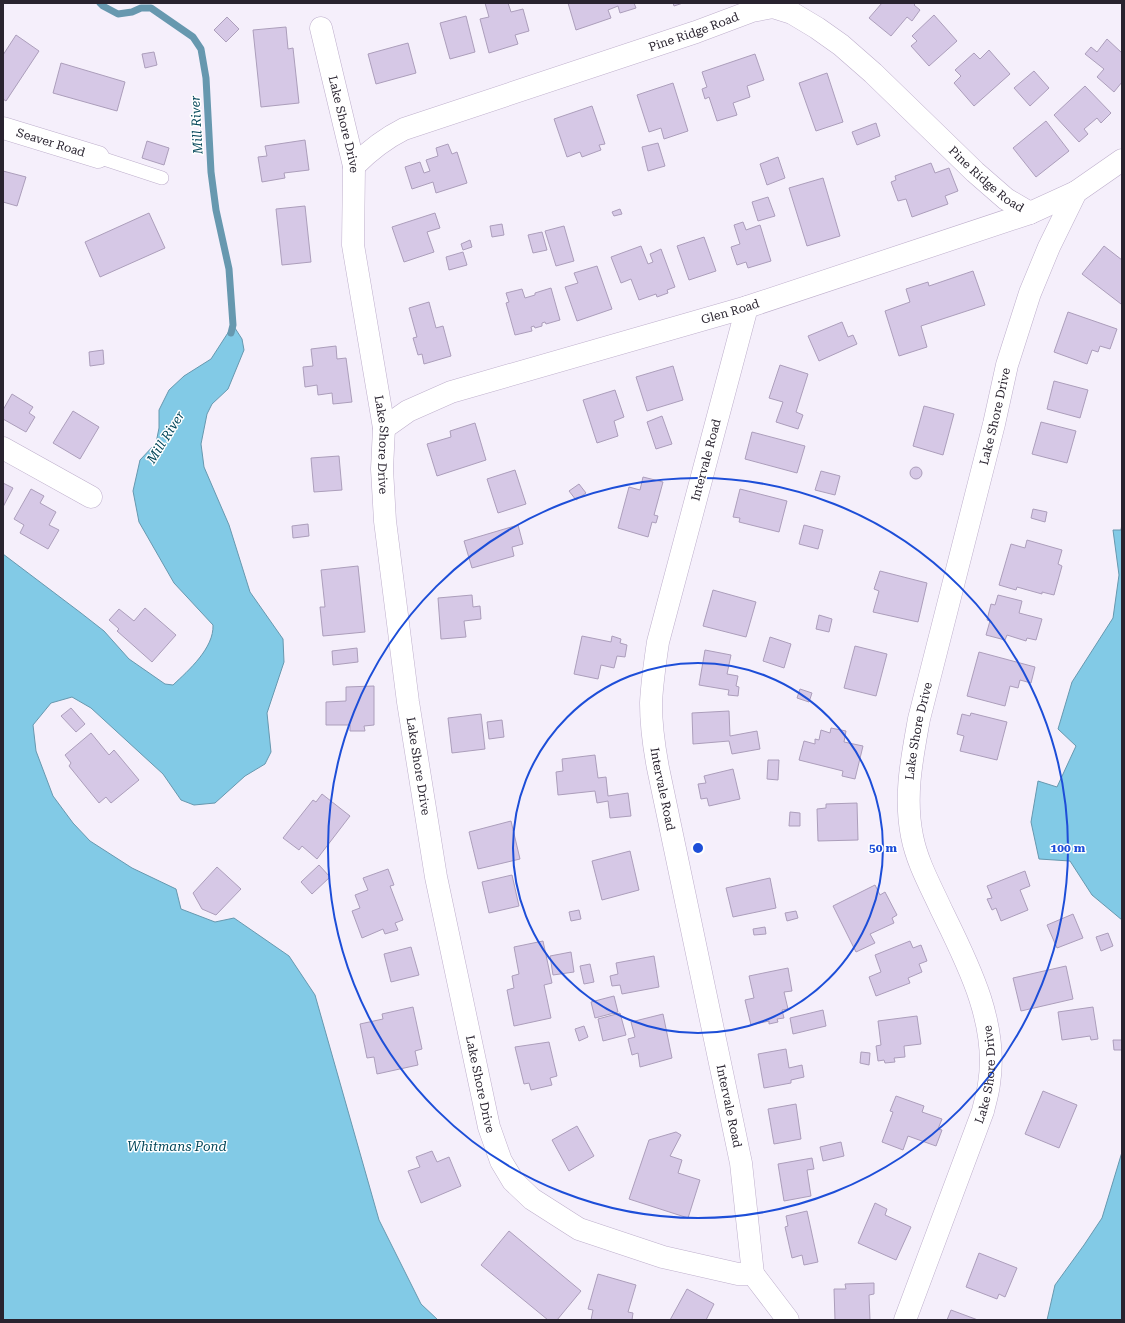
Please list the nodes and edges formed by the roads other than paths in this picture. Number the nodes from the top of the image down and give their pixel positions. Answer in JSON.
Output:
{"nodes":[{"id":1,"x":321,"y":28,"type":"dead end"},
{"id":2,"x":3,"y":128,"type":"edge"},
{"id":3,"x":98,"y":157,"type":"joint"},
{"id":4,"x":1122,"y":160,"type":"edge"},
{"id":5,"x":354,"y":166,"type":"junction"},
{"id":6,"x":162,"y":178,"type":"dead end"},
{"id":7,"x":1076,"y":192,"type":"junction"},
{"id":8,"x":1030,"y":213,"type":"junction"},
{"id":9,"x":747,"y":307,"type":"junction"},
{"id":10,"x":384,"y":428,"type":"junction"},
{"id":11,"x":3,"y":448,"type":"edge"},
{"id":12,"x":91,"y":497,"type":"dead end"},
{"id":13,"x":754,"y":1274,"type":"junction"},
{"id":14,"x":788,"y":1320,"type":"edge"},
{"id":15,"x":905,"y":1320,"type":"edge"}],
"edges":[{"from":1,"to":5,"type":"street","name":"Lake Shore Drive"},
{"from":2,"to":3,"type":"street","name":"Seaver Road"},
{"from":3,"to":6,"type":"lane"},
{"from":4,"to":7,"type":"street","name":"Lake Shore Drive"},
{"from":5,"to":8,"type":"street","name":"Pine Ridge Road"},
{"from":5,"to":10,"type":"street","name":"Lake Shore Drive"},
{"from":7,"to":8,"type":"street","name":"Glen Road"},
{"from":7,"to":15,"type":"street","name":"Lake Shore Drive"},
{"from":8,"to":9,"type":"street","name":"Glen Road"},
{"from":9,"to":10,"type":"street","name":"Glen Road"},
{"from":9,"to":13,"type":"street","name":"Intervale Road"},
{"from":10,"to":13,"type":"street","name":"Lake Shore Drive"},
{"from":11,"to":12,"type":"street"},
{"from":13,"to":14,"type":"street"}]}
